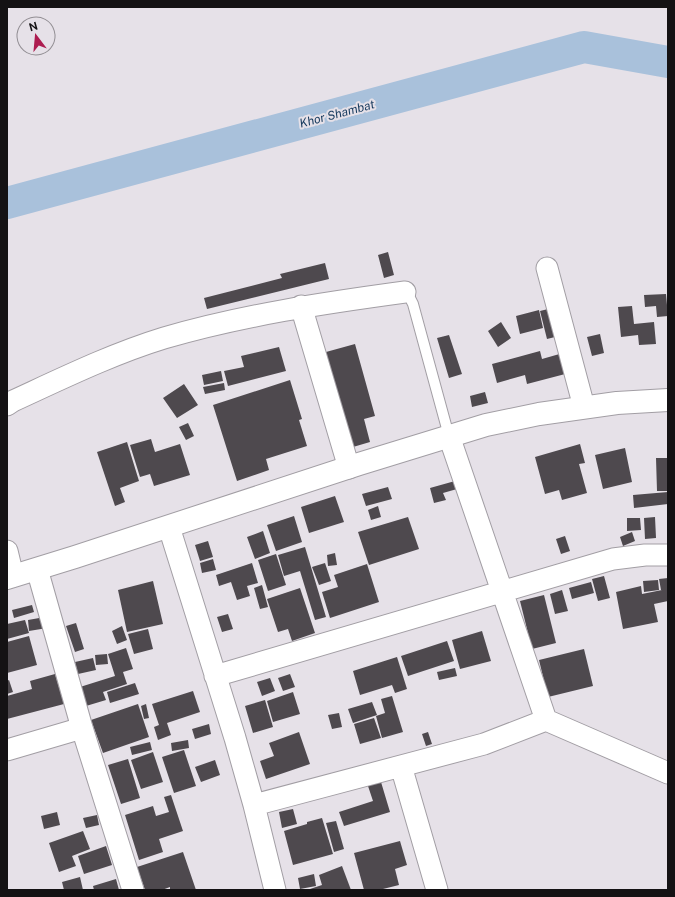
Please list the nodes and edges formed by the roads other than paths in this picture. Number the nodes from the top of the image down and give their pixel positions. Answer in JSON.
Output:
{"nodes":[{"id":1,"x":547,"y":268,"type":"dead end"},
{"id":2,"x":405,"y":292,"type":"joint"},
{"id":3,"x":301,"y":306,"type":"junction"},
{"id":4,"x":668,"y":400,"type":"edge"},
{"id":5,"x":7,"y":405,"type":"edge"},
{"id":6,"x":584,"y":407,"type":"junction"},
{"id":7,"x":449,"y":436,"type":"junction"},
{"id":8,"x":349,"y":468,"type":"junction"},
{"id":9,"x":169,"y":527,"type":"junction"},
{"id":10,"x":7,"y":551,"type":"edge"},
{"id":11,"x":668,"y":555,"type":"edge"},
{"id":12,"x":37,"y":569,"type":"junction"},
{"id":13,"x":10,"y":577,"type":"edge"},
{"id":14,"x":503,"y":592,"type":"junction"},
{"id":15,"x":215,"y":676,"type":"junction"},
{"id":16,"x":546,"y":720,"type":"junction"},
{"id":17,"x":82,"y":728,"type":"junction"},
{"id":18,"x":7,"y":750,"type":"edge"},
{"id":19,"x":401,"y":766,"type":"junction"},
{"id":20,"x":668,"y":773,"type":"edge"},
{"id":21,"x":254,"y":805,"type":"junction"},
{"id":22,"x":133,"y":890,"type":"edge"},
{"id":23,"x":275,"y":890,"type":"edge"},
{"id":24,"x":437,"y":890,"type":"edge"}],
"edges":[{"from":1,"to":6,"type":"street"},
{"from":2,"to":3,"type":"street"},
{"from":2,"to":7,"type":"lane"},
{"from":3,"to":5,"type":"street"},
{"from":3,"to":8,"type":"street"},
{"from":4,"to":6,"type":"street"},
{"from":6,"to":7,"type":"street"},
{"from":7,"to":8,"type":"street"},
{"from":7,"to":14,"type":"street"},
{"from":8,"to":9,"type":"street"},
{"from":9,"to":12,"type":"street"},
{"from":9,"to":15,"type":"street"},
{"from":10,"to":13,"type":"street"},
{"from":11,"to":14,"type":"street"},
{"from":12,"to":13,"type":"street"},
{"from":12,"to":17,"type":"street"},
{"from":14,"to":15,"type":"street"},
{"from":14,"to":16,"type":"street"},
{"from":15,"to":21,"type":"street"},
{"from":16,"to":19,"type":"street"},
{"from":16,"to":20,"type":"street"},
{"from":17,"to":18,"type":"street"},
{"from":17,"to":22,"type":"street"},
{"from":19,"to":21,"type":"street"},
{"from":19,"to":24,"type":"street"},
{"from":21,"to":23,"type":"street"}]}
